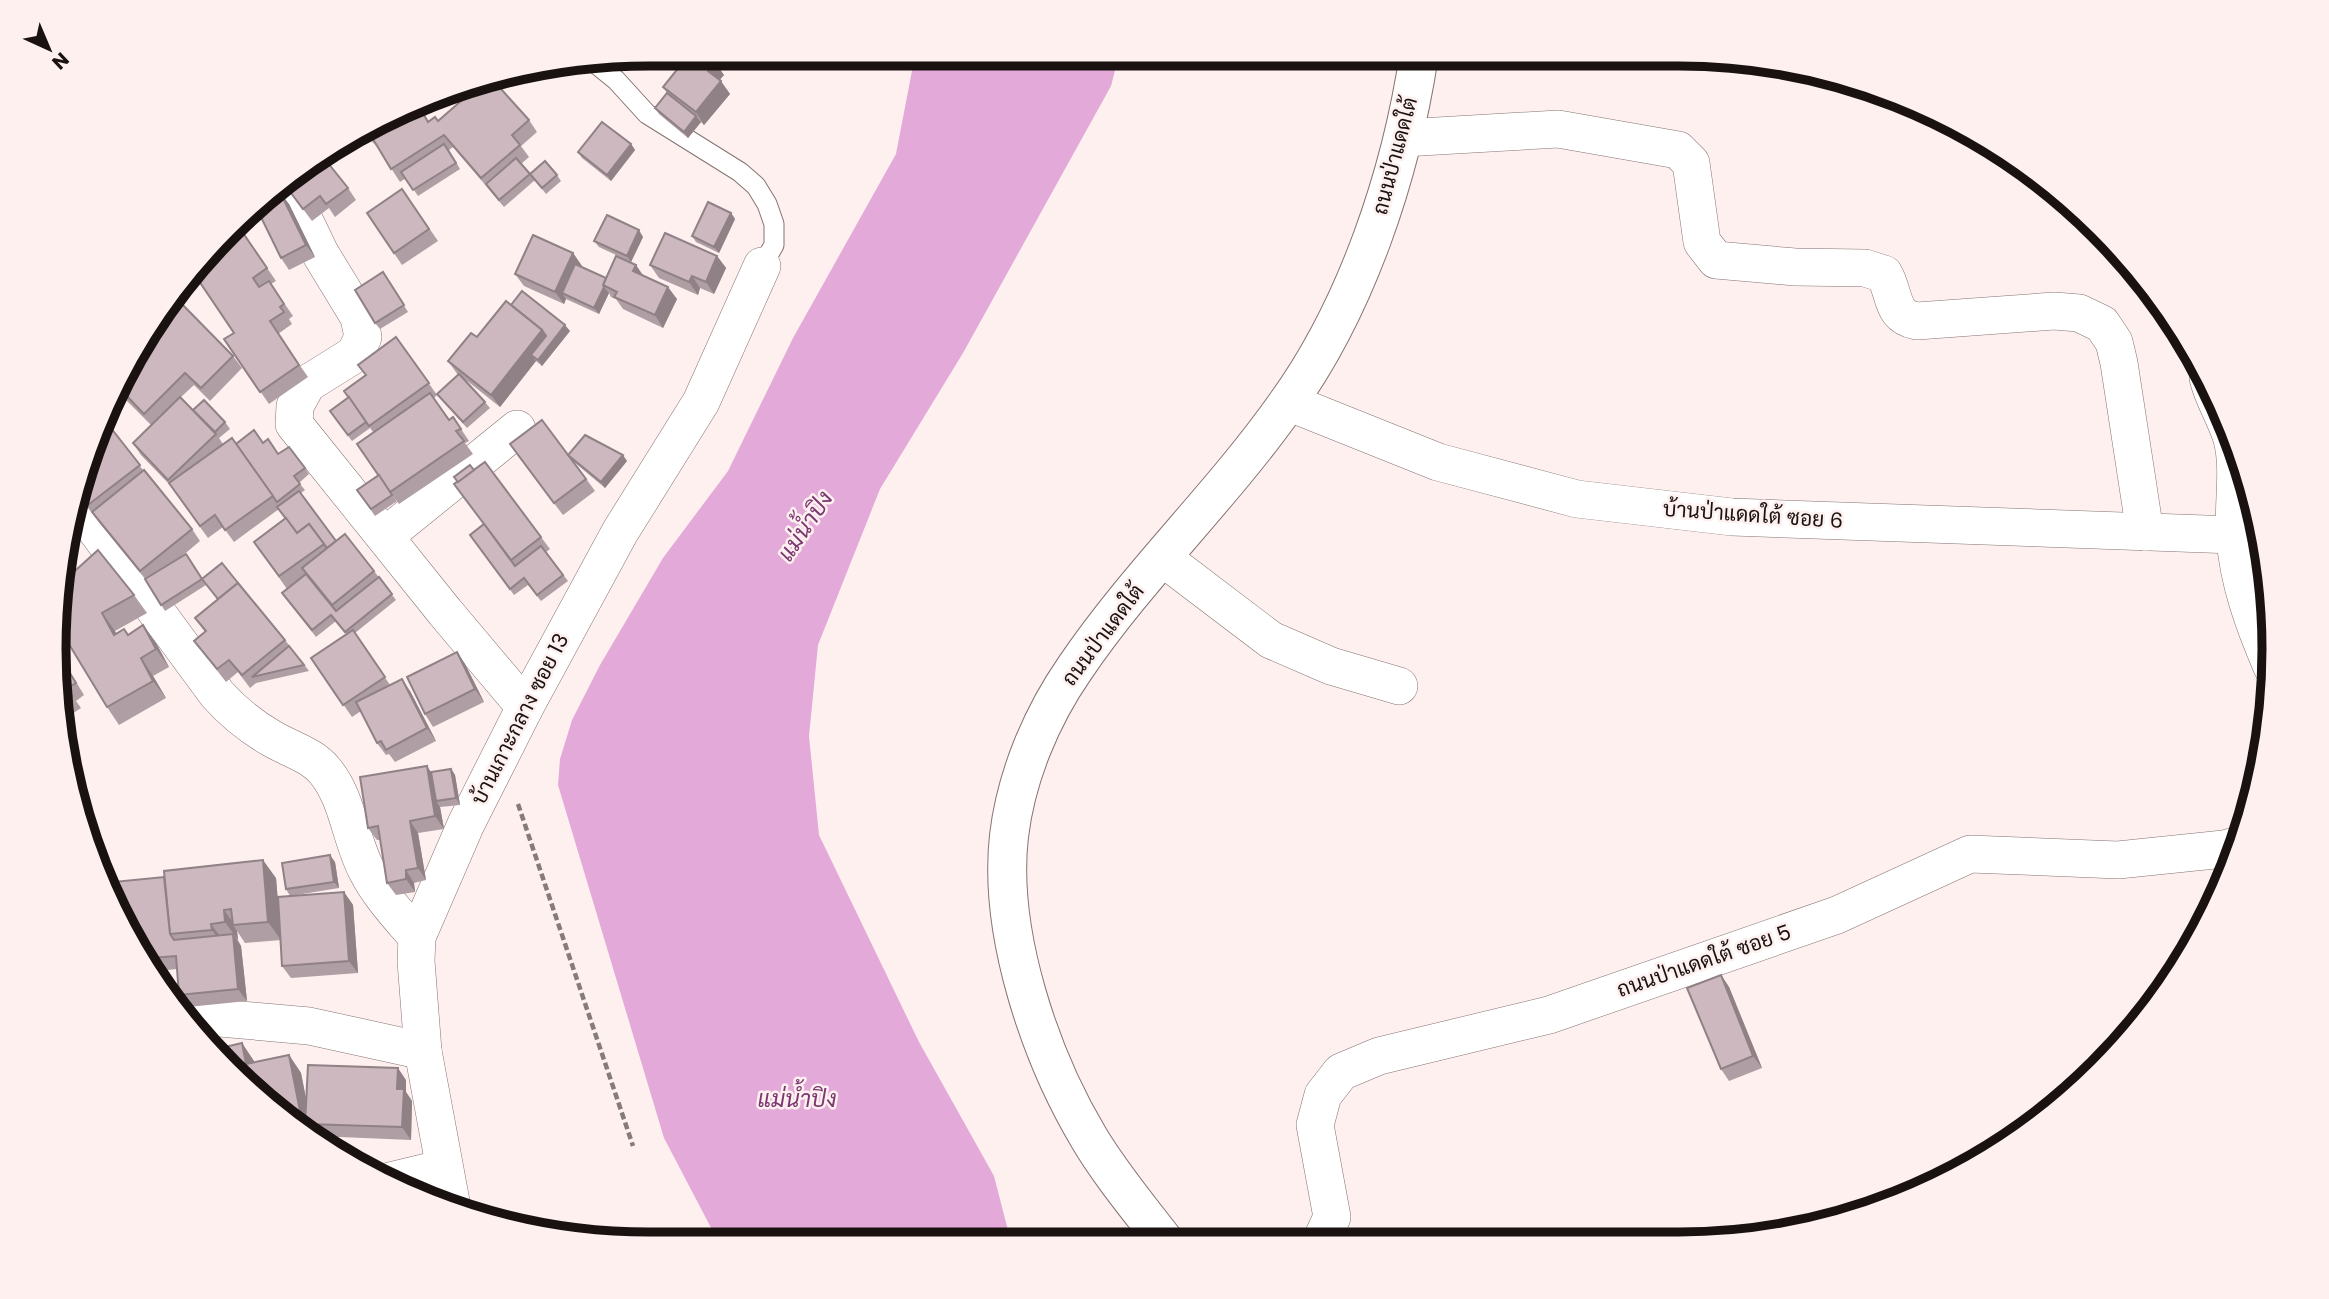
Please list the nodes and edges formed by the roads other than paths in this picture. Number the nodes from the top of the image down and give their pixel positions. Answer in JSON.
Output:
{"nodes":[{"id":1,"x":1417,"y":66,"type":"edge"},
{"id":2,"x":602,"y":69,"type":"edge"},
{"id":3,"x":1403,"y":138,"type":"junction"},
{"id":4,"x":290,"y":191,"type":"edge"},
{"id":5,"x":762,"y":266,"type":"joint"},
{"id":6,"x":1288,"y":402,"type":"junction"},
{"id":7,"x":517,"y":429,"type":"dead end"},
{"id":8,"x":2236,"y":474,"type":"edge"},
{"id":9,"x":83,"y":512,"type":"edge"},
{"id":10,"x":2145,"y":532,"type":"junction"},
{"id":11,"x":385,"y":536,"type":"junction"},
{"id":12,"x":2234,"y":536,"type":"junction"},
{"id":13,"x":1163,"y":558,"type":"junction"},
{"id":14,"x":2262,"y":640,"type":"edge"},
{"id":15,"x":1399,"y":686,"type":"dead end"},
{"id":16,"x":525,"y":707,"type":"junction"},
{"id":17,"x":2228,"y":848,"type":"edge"},
{"id":18,"x":417,"y":937,"type":"junction"},
{"id":19,"x":197,"y":1016,"type":"edge"},
{"id":20,"x":423,"y":1051,"type":"junction"},
{"id":21,"x":444,"y":1168,"type":"junction"},
{"id":22,"x":404,"y":1178,"type":"edge"},
{"id":23,"x":450,"y":1197,"type":"edge"},
{"id":24,"x":1157,"y":1232,"type":"edge"},
{"id":25,"x":1325,"y":1232,"type":"edge"}],
"edges":[{"from":1,"to":3,"type":"street","name":"ถนนป่าแดดใต้"},
{"from":2,"to":5,"type":"lane"},
{"from":3,"to":6,"type":"street","name":"ถนนป่าแดดใต้"},
{"from":3,"to":10,"type":"street"},
{"from":4,"to":11,"type":"street"},
{"from":5,"to":16,"type":"street","name":"บ้านเกาะกลาง ซอย 13"},
{"from":6,"to":10,"type":"street","name":"บ้านป่าแดดใต้ ซอย 6"},
{"from":6,"to":13,"type":"street","name":"ถนนป่าแดดใต้"},
{"from":7,"to":11,"type":"street"},
{"from":8,"to":12,"type":"street"},
{"from":9,"to":18,"type":"street"},
{"from":10,"to":12,"type":"street","name":"บ้านป่าแดดใต้ ซอย 6"},
{"from":11,"to":16,"type":"street"},
{"from":12,"to":14,"type":"street"},
{"from":13,"to":15,"type":"street"},
{"from":13,"to":24,"type":"street","name":"ถนนป่าแดดใต้"},
{"from":16,"to":18,"type":"street","name":"บ้านเกาะกลาง ซอย 13"},
{"from":17,"to":25,"type":"street","name":"ถนนป่าแดดใต้ ซอย 5"},
{"from":18,"to":20,"type":"street","name":"บ้านเกาะกลาง ซอย 13"},
{"from":19,"to":20,"type":"street"},
{"from":20,"to":21,"type":"street","name":"บ้านเกาะกลาง ซอย 13"},
{"from":21,"to":22,"type":"street"},
{"from":21,"to":23,"type":"street","name":"บ้านเกาะกลาง ซอย 13"}]}
